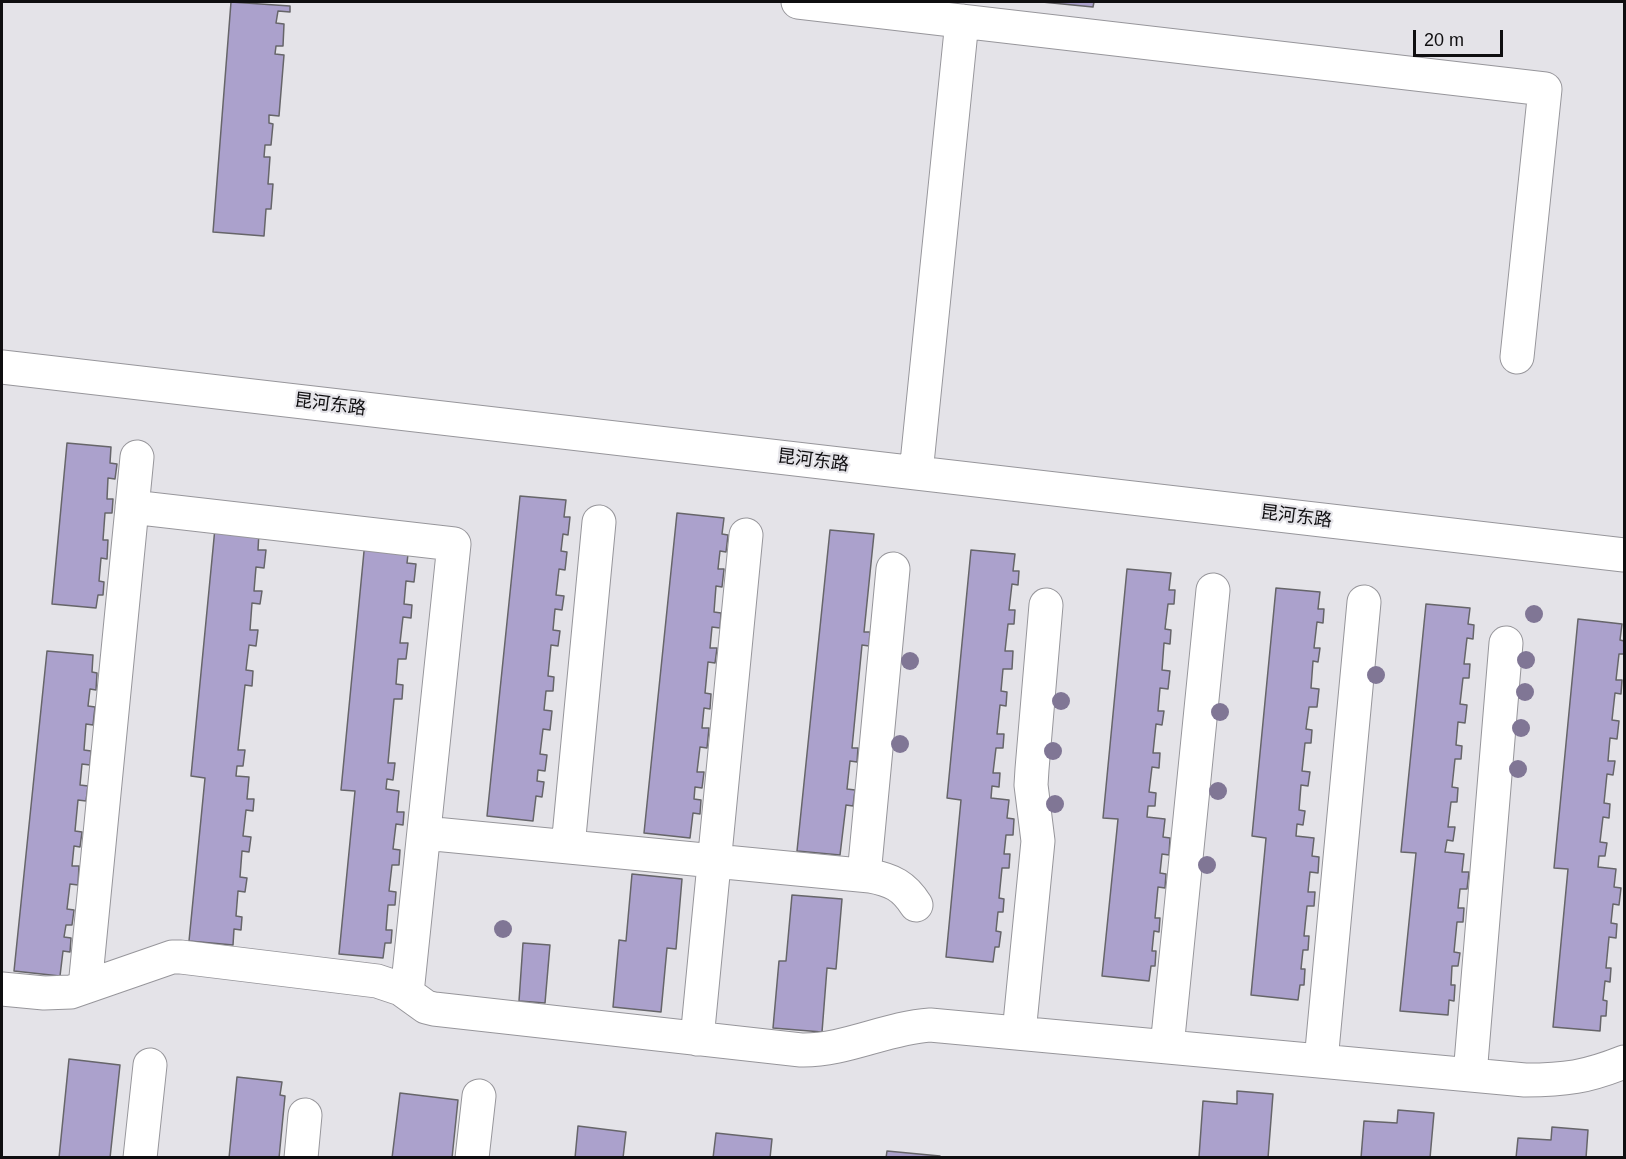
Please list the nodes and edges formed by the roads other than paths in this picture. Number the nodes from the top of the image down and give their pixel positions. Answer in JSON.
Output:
{"nodes":[{"id":1,"x":798,"y":2,"type":"edge"},
{"id":2,"x":962,"y":21,"type":"junction"},
{"id":3,"x":1517,"y":357,"type":"dead end"},
{"id":4,"x":2,"y":367,"type":"edge"},
{"id":5,"x":137,"y":457,"type":"dead end"},
{"id":6,"x":916,"y":473,"type":"junction"},
{"id":7,"x":132,"y":507,"type":"junction"},
{"id":8,"x":599,"y":522,"type":"dead end"},
{"id":9,"x":746,"y":535,"type":"dead end"},
{"id":10,"x":1624,"y":555,"type":"edge"},
{"id":11,"x":893,"y":569,"type":"dead end"},
{"id":12,"x":1213,"y":590,"type":"dead end"},
{"id":13,"x":1364,"y":602,"type":"dead end"},
{"id":14,"x":1046,"y":605,"type":"dead end"},
{"id":15,"x":1506,"y":643,"type":"dead end"},
{"id":16,"x":424,"y":833,"type":"junction"},
{"id":17,"x":568,"y":847,"type":"junction"},
{"id":18,"x":714,"y":861,"type":"junction"},
{"id":19,"x":864,"y":875,"type":"junction"},
{"id":20,"x":916,"y":905,"type":"dead end"},
{"id":21,"x":86,"y":987,"type":"junction"},
{"id":22,"x":2,"y":989,"type":"edge"},
{"id":23,"x":407,"y":993,"type":"junction"},
{"id":24,"x":1019,"y":1033,"type":"junction"},
{"id":25,"x":697,"y":1039,"type":"junction"},
{"id":26,"x":1167,"y":1047,"type":"junction"},
{"id":27,"x":1321,"y":1061,"type":"junction"},
{"id":28,"x":1624,"y":1062,"type":"edge"},
{"id":29,"x":150,"y":1065,"type":"dead end"},
{"id":30,"x":1470,"y":1075,"type":"junction"},
{"id":31,"x":479,"y":1096,"type":"dead end"},
{"id":32,"x":305,"y":1115,"type":"dead end"},
{"id":33,"x":140,"y":1158,"type":"edge"},
{"id":34,"x":301,"y":1158,"type":"edge"},
{"id":35,"x":472,"y":1158,"type":"edge"}],
"edges":[{"from":1,"to":2,"type":"street"},
{"from":2,"to":3,"type":"street"},
{"from":2,"to":6,"type":"street"},
{"from":4,"to":6,"type":"street","name":"昆河东路"},
{"from":5,"to":7,"type":"street"},
{"from":6,"to":10,"type":"street","name":"昆河东路"},
{"from":7,"to":16,"type":"street"},
{"from":7,"to":21,"type":"street"},
{"from":8,"to":17,"type":"street"},
{"from":9,"to":18,"type":"street"},
{"from":11,"to":19,"type":"street"},
{"from":12,"to":26,"type":"street"},
{"from":13,"to":27,"type":"street"},
{"from":14,"to":24,"type":"street"},
{"from":15,"to":30,"type":"street"},
{"from":16,"to":17,"type":"street"},
{"from":16,"to":23,"type":"street"},
{"from":17,"to":18,"type":"street"},
{"from":18,"to":19,"type":"street"},
{"from":18,"to":25,"type":"street"},
{"from":19,"to":20,"type":"street"},
{"from":21,"to":22,"type":"street"},
{"from":21,"to":23,"type":"street"},
{"from":23,"to":25,"type":"street"},
{"from":24,"to":25,"type":"street"},
{"from":24,"to":26,"type":"street"},
{"from":26,"to":27,"type":"street"},
{"from":27,"to":30,"type":"street"},
{"from":28,"to":30,"type":"street"},
{"from":29,"to":33,"type":"street"},
{"from":31,"to":35,"type":"street"},
{"from":32,"to":34,"type":"street"}]}
